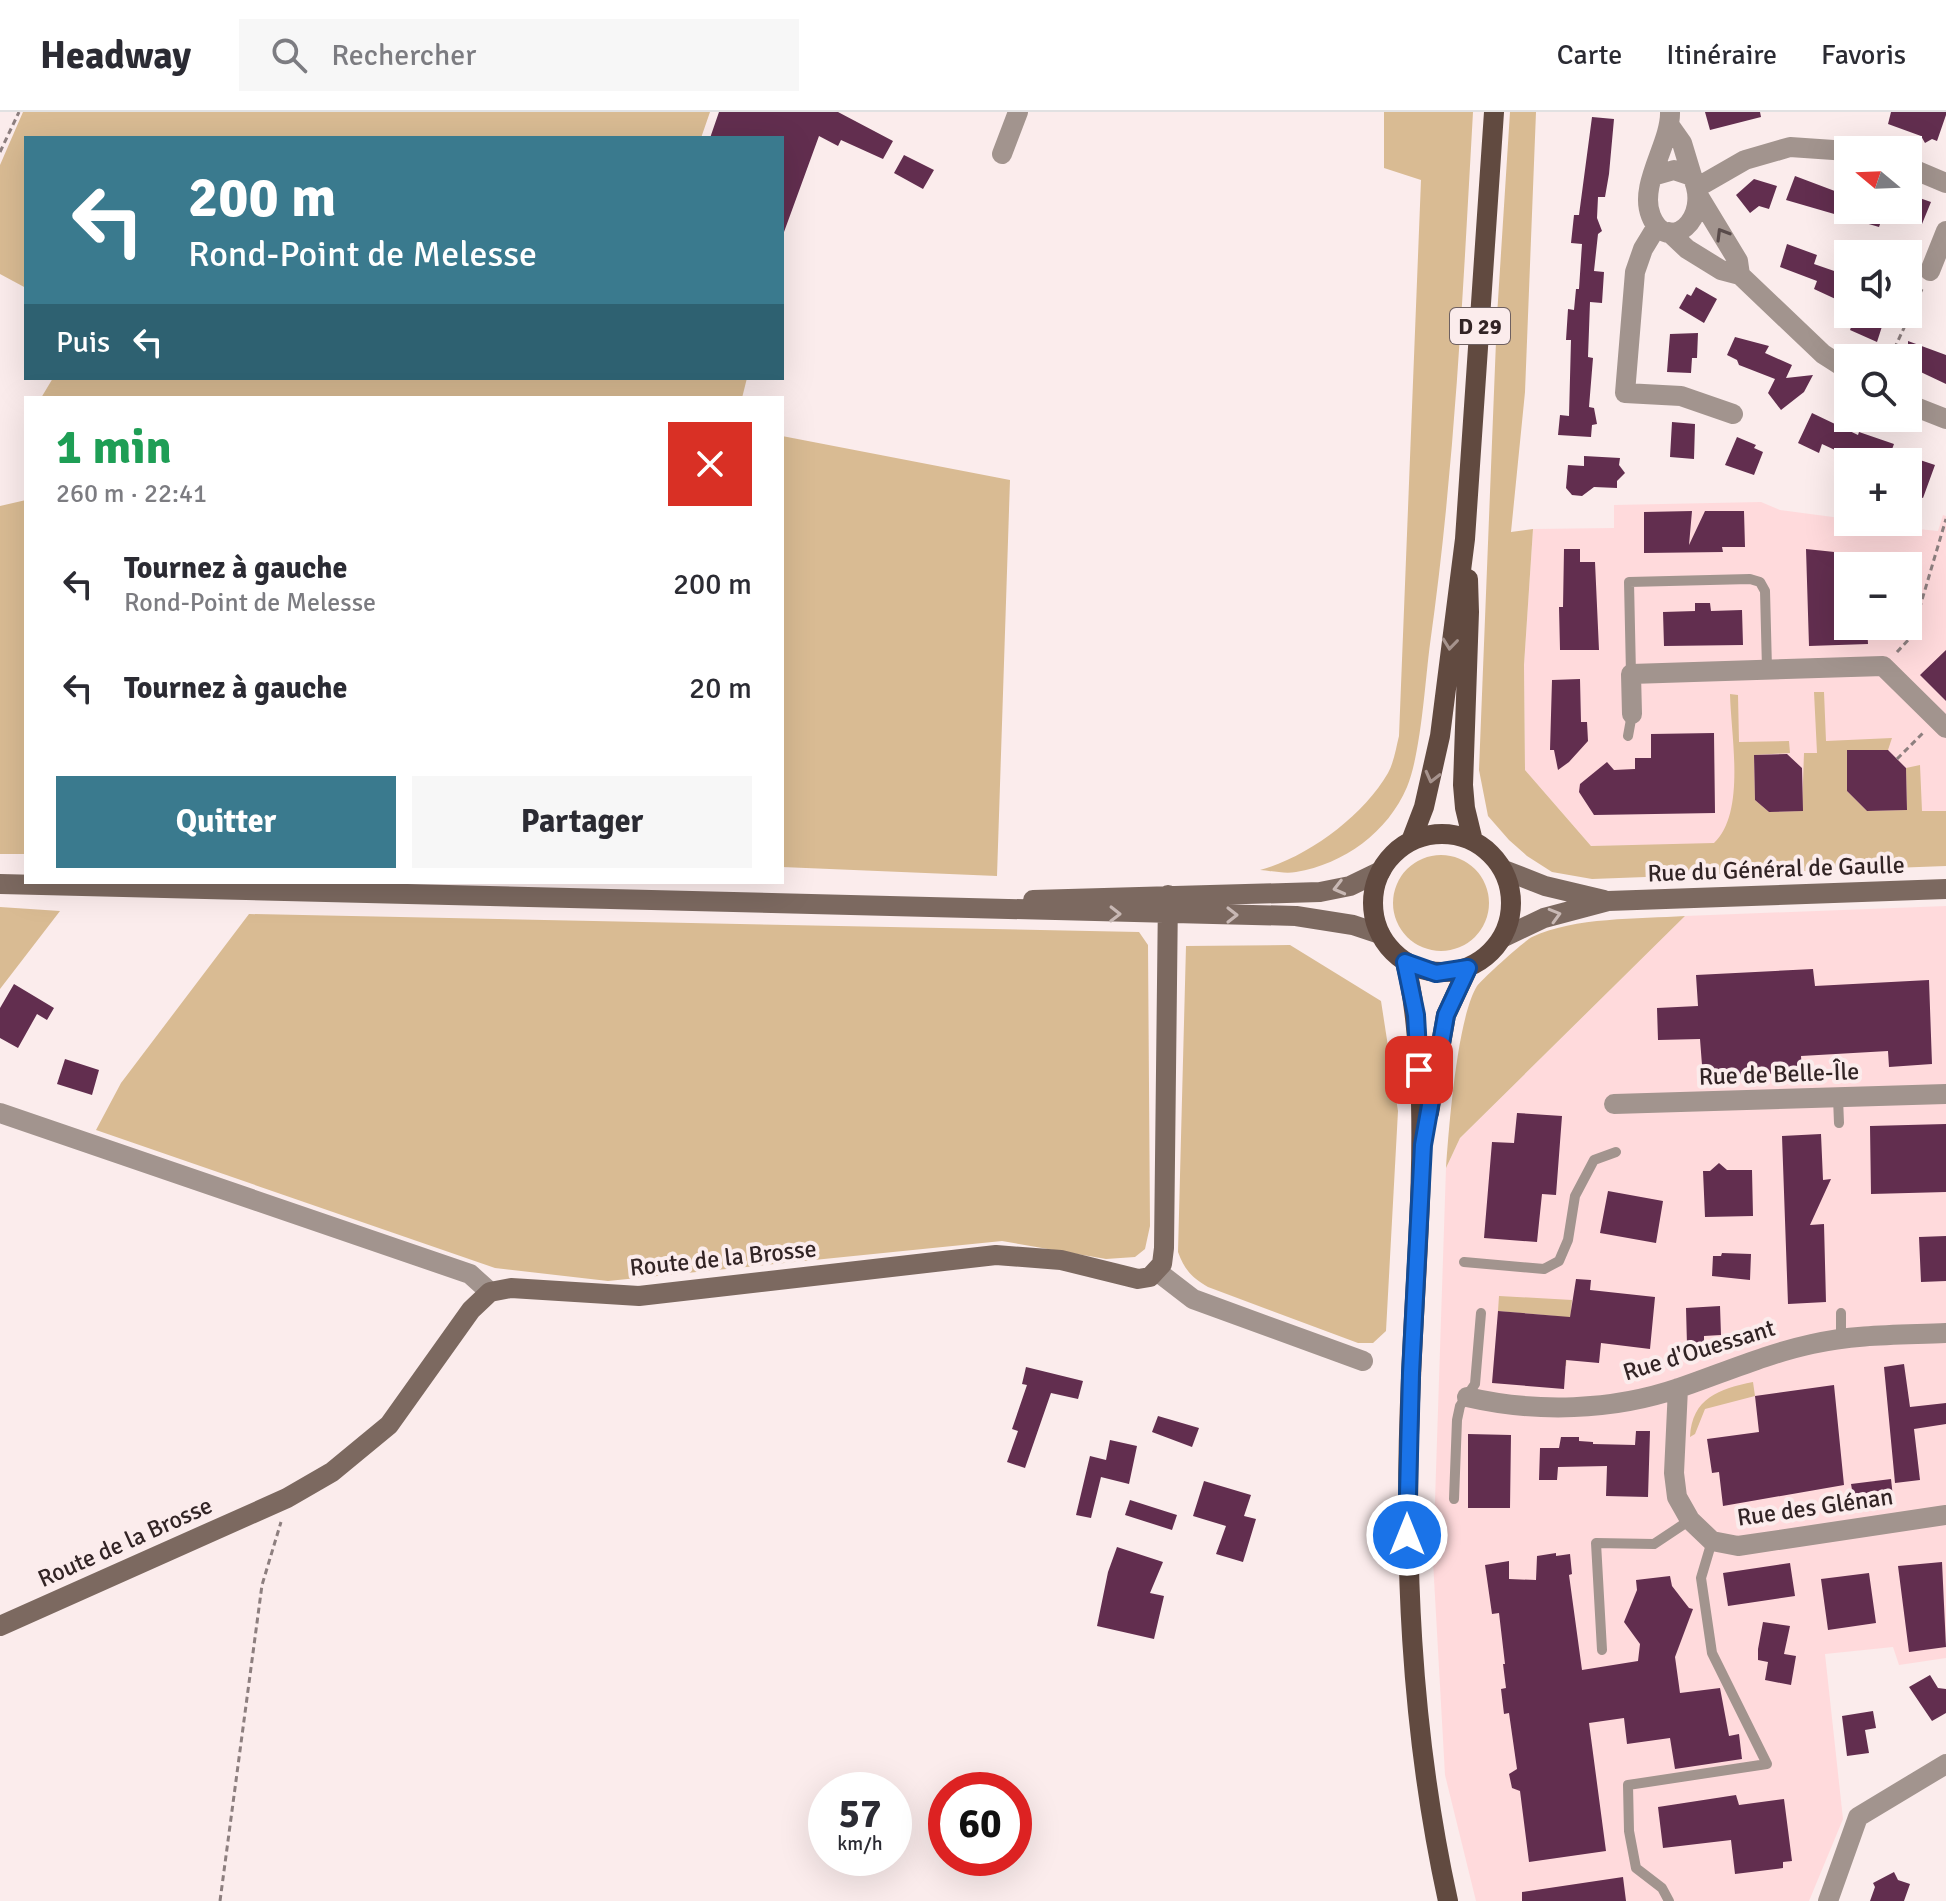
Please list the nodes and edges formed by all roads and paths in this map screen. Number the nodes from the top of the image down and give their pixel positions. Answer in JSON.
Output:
{"nodes":[{"id":1,"x":19,"y":112,"type":"edge"},
{"id":2,"x":1018,"y":112,"type":"edge"},
{"id":3,"x":1494,"y":112,"type":"edge"},
{"id":4,"x":1670,"y":119,"type":"edge"},
{"id":5,"x":1834,"y":150,"type":"edge"},
{"id":6,"x":0,"y":152,"type":"edge"},
{"id":7,"x":1002,"y":154,"type":"dead end"},
{"id":8,"x":1922,"y":173,"type":"edge"},
{"id":9,"x":1653,"y":176,"type":"junction"},
{"id":10,"x":1946,"y":183,"type":"edge"},
{"id":11,"x":1696,"y":186,"type":"junction"},
{"id":12,"x":1663,"y":229,"type":"junction"},
{"id":13,"x":1946,"y":231,"type":"edge"},
{"id":14,"x":1930,"y":271,"type":"joint"},
{"id":15,"x":1740,"y":275,"type":"junction"},
{"id":16,"x":1896,"y":344,"type":"edge"},
{"id":17,"x":1834,"y":361,"type":"edge"},
{"id":18,"x":1922,"y":410,"type":"edge"},
{"id":19,"x":1733,"y":414,"type":"dead end"},
{"id":20,"x":1946,"y":419,"type":"edge"},
{"id":21,"x":1946,"y":519,"type":"edge"},
{"id":22,"x":1465,"y":539,"type":"junction"},
{"id":23,"x":1883,"y":666,"type":"junction"},
{"id":24,"x":1767,"y":669,"type":"junction"},
{"id":25,"x":1631,"y":674,"type":"junction"},
{"id":26,"x":1632,"y":714,"type":"joint"},
{"id":27,"x":1946,"y":728,"type":"edge"},
{"id":28,"x":1923,"y":733,"type":"dead end"},
{"id":29,"x":1628,"y":736,"type":"dead end"},
{"id":30,"x":1897,"y":759,"type":"dead end"},
{"id":31,"x":1411,"y":841,"type":"junction"},
{"id":32,"x":1473,"y":841,"type":"junction"},
{"id":33,"x":1504,"y":870,"type":"junction"},
{"id":34,"x":1381,"y":871,"type":"junction"},
{"id":35,"x":0,"y":884,"type":"edge"},
{"id":36,"x":1946,"y":889,"type":"edge"},
{"id":37,"x":1608,"y":901,"type":"junction"},
{"id":38,"x":1168,"y":905,"type":"junction"},
{"id":39,"x":1380,"y":934,"type":"junction"},
{"id":40,"x":1504,"y":937,"type":"junction"},
{"id":41,"x":1405,"y":962,"type":"junction"},
{"id":42,"x":1468,"y":968,"type":"junction"},
{"id":43,"x":1946,"y":1094,"type":"edge"},
{"id":44,"x":1838,"y":1098,"type":"junction"},
{"id":45,"x":1614,"y":1104,"type":"dead end"},
{"id":46,"x":0,"y":1113,"type":"edge"},
{"id":47,"x":1839,"y":1123,"type":"dead end"},
{"id":48,"x":1423,"y":1145,"type":"junction"},
{"id":49,"x":1616,"y":1152,"type":"dead end"},
{"id":50,"x":1464,"y":1262,"type":"dead end"},
{"id":51,"x":1158,"y":1272,"type":"junction"},
{"id":52,"x":490,"y":1292,"type":"junction"},
{"id":53,"x":1481,"y":1313,"type":"dead end"},
{"id":54,"x":1841,"y":1313,"type":"dead end"},
{"id":55,"x":1946,"y":1333,"type":"edge"},
{"id":56,"x":1841,"y":1338,"type":"junction"},
{"id":57,"x":1363,"y":1361,"type":"dead end"},
{"id":58,"x":1678,"y":1388,"type":"junction"},
{"id":59,"x":1467,"y":1397,"type":"junction"},
{"id":60,"x":287,"y":1498,"type":"junction"},
{"id":61,"x":1454,"y":1499,"type":"dead end"},
{"id":62,"x":1946,"y":1515,"type":"edge"},
{"id":63,"x":1690,"y":1520,"type":"junction"},
{"id":64,"x":1712,"y":1541,"type":"junction"},
{"id":65,"x":0,"y":1626,"type":"edge"},
{"id":66,"x":1602,"y":1650,"type":"dead end"},
{"id":67,"x":1946,"y":1764,"type":"edge"},
{"id":68,"x":220,"y":1901,"type":"edge"},
{"id":69,"x":1448,"y":1901,"type":"edge"},
{"id":70,"x":1669,"y":1901,"type":"edge"},
{"id":71,"x":1828,"y":1901,"type":"edge"}],
"edges":[{"from":1,"to":6,"type":"path"},
{"from":2,"to":7,"type":"street"},
{"from":3,"to":22,"type":"main road","number":"D 29"},
{"from":4,"to":9,"type":"street"},
{"from":4,"to":11,"type":"street"},
{"from":5,"to":11,"type":"street"},
{"from":8,"to":10,"type":"street"},
{"from":9,"to":11,"type":"street"},
{"from":9,"to":12,"type":"street"},
{"from":11,"to":12,"type":"street"},
{"from":15,"to":11,"type":"street","one_way":true},
{"from":12,"to":15,"type":"street"},
{"from":12,"to":19,"type":"street"},
{"from":13,"to":14,"type":"street"},
{"from":14,"to":16,"type":"path"},
{"from":15,"to":17,"type":"street"},
{"from":18,"to":20,"type":"street"},
{"from":21,"to":23,"type":"path"},
{"from":22,"to":31,"type":"main road","number":"D 29","one_way":true},
{"from":22,"to":32,"type":"main road","number":"D 29"},
{"from":23,"to":24,"type":"street"},
{"from":23,"to":27,"type":"street"},
{"from":24,"to":25,"type":"street"},
{"from":24,"to":25,"type":"lane"},
{"from":25,"to":26,"type":"street"},
{"from":26,"to":29,"type":"lane"},
{"from":28,"to":30,"type":"path"},
{"from":31,"to":32,"type":"main road"},
{"from":31,"to":34,"type":"main road"},
{"from":32,"to":33,"type":"main road"},
{"from":33,"to":37,"type":"main road","name":"Rue du Général de Gaulle"},
{"from":33,"to":40,"type":"main road"},
{"from":34,"to":38,"type":"main road","one_way":true},
{"from":34,"to":39,"type":"main road"},
{"from":35,"to":38,"type":"main road"},
{"from":36,"to":37,"type":"main road","name":"Rue du Général de Gaulle"},
{"from":40,"to":37,"type":"main road","name":"Rue du Général de Gaulle","one_way":true},
{"from":38,"to":39,"type":"main road","one_way":true},
{"from":38,"to":51,"type":"main road"},
{"from":39,"to":41,"type":"main road"},
{"from":40,"to":42,"type":"main road"},
{"from":41,"to":42,"type":"main road"},
{"from":41,"to":48,"type":"main road"},
{"from":42,"to":48,"type":"main road"},
{"from":43,"to":44,"type":"street","name":"Rue de Belle-Île"},
{"from":44,"to":45,"type":"street","name":"Rue de Belle-Île"},
{"from":44,"to":47,"type":"lane"},
{"from":46,"to":52,"type":"street"},
{"from":48,"to":69,"type":"main road"},
{"from":49,"to":50,"type":"lane"},
{"from":51,"to":52,"type":"main road","name":"Route de la Brosse"},
{"from":51,"to":57,"type":"street"},
{"from":52,"to":60,"type":"main road","name":"Route de la Brosse"},
{"from":53,"to":59,"type":"lane"},
{"from":54,"to":56,"type":"lane"},
{"from":55,"to":56,"type":"street","name":"Rue d'Ouessant"},
{"from":56,"to":58,"type":"street","name":"Rue d'Ouessant"},
{"from":58,"to":59,"type":"street","name":"Rue d'Ouessant"},
{"from":58,"to":63,"type":"street","name":"Rue des Glénan"},
{"from":59,"to":61,"type":"lane"},
{"from":60,"to":65,"type":"main road","name":"Route de la Brosse"},
{"from":60,"to":68,"type":"path"},
{"from":62,"to":64,"type":"street","name":"Rue des Glénan"},
{"from":63,"to":64,"type":"street","name":"Rue des Glénan"},
{"from":63,"to":66,"type":"lane"},
{"from":64,"to":70,"type":"lane"},
{"from":67,"to":71,"type":"street"}]}
